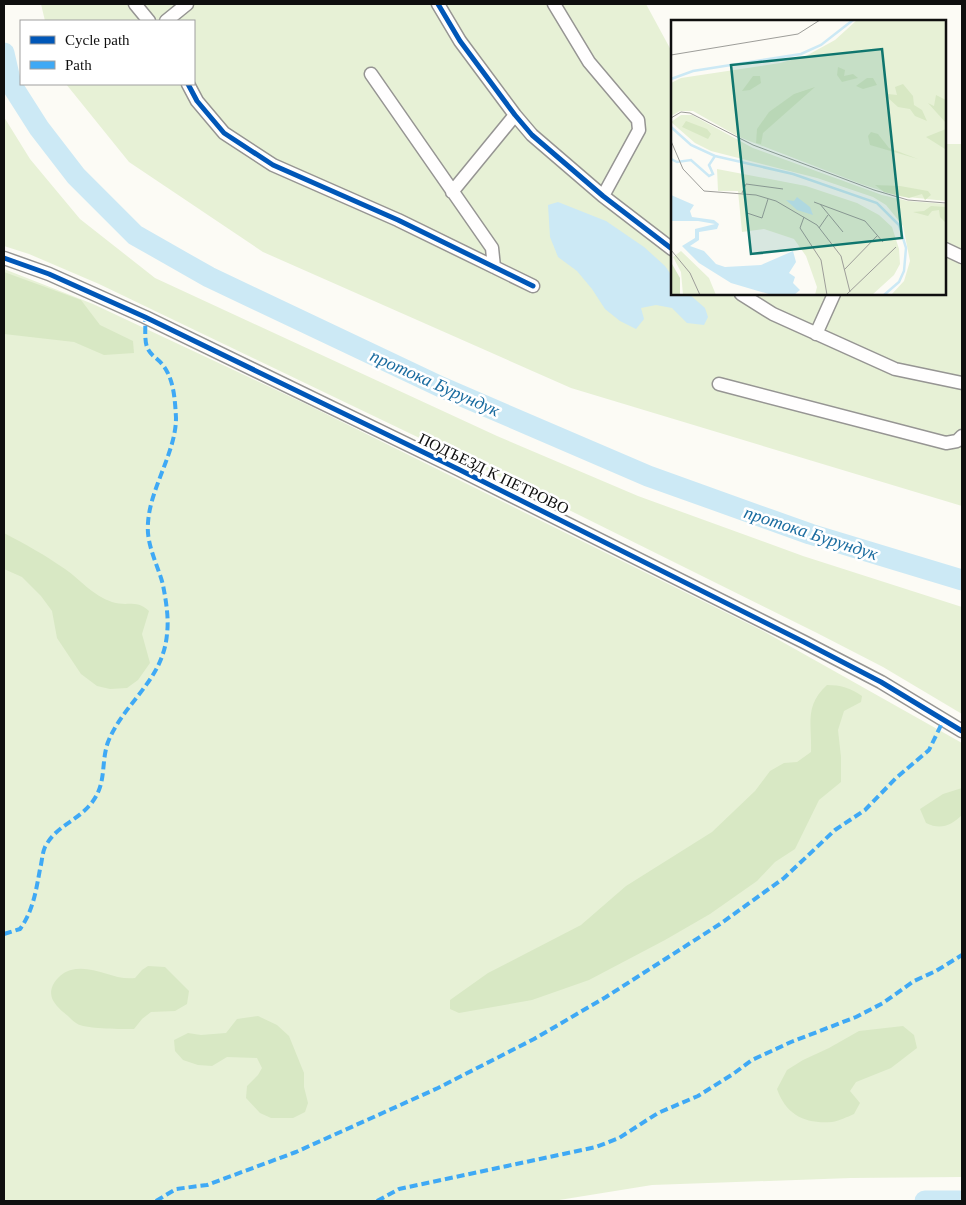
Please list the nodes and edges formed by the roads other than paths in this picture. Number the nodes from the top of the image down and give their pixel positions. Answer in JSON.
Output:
{"nodes":[{"id":1,"x":135,"y":4,"type":"edge"},
{"id":2,"x":187,"y":4,"type":"edge"},
{"id":3,"x":438,"y":4,"type":"edge"},
{"id":4,"x":554,"y":4,"type":"edge"},
{"id":5,"x":148,"y":20,"type":"edge"},
{"id":6,"x":167,"y":20,"type":"edge"},
{"id":7,"x":371,"y":74,"type":"dead end"},
{"id":8,"x":189,"y":85,"type":"edge"},
{"id":9,"x":515,"y":115,"type":"junction"},
{"id":10,"x":452,"y":192,"type":"junction"},
{"id":11,"x":603,"y":196,"type":"junction"},
{"id":12,"x":671,"y":248,"type":"edge"},
{"id":13,"x":946,"y":249,"type":"edge"},
{"id":14,"x":962,"y":257,"type":"edge"},
{"id":15,"x":4,"y":258,"type":"edge"},
{"id":16,"x":494,"y":267,"type":"junction"},
{"id":17,"x":533,"y":286,"type":"dead end"},
{"id":18,"x":743,"y":295,"type":"edge"},
{"id":19,"x":834,"y":295,"type":"edge"},
{"id":20,"x":816,"y":334,"type":"junction"},
{"id":21,"x":962,"y":383,"type":"edge"},
{"id":22,"x":719,"y":384,"type":"dead end"},
{"id":23,"x":962,"y":436,"type":"edge"},
{"id":24,"x":962,"y":731,"type":"edge"}],
"edges":[{"from":1,"to":5,"type":"street"},
{"from":2,"to":6,"type":"street"},
{"from":3,"to":9,"type":"street"},
{"from":4,"to":11,"type":"street"},
{"from":7,"to":10,"type":"street"},
{"from":8,"to":16,"type":"street"},
{"from":9,"to":10,"type":"street"},
{"from":9,"to":11,"type":"street"},
{"from":10,"to":16,"type":"street"},
{"from":11,"to":12,"type":"street"},
{"from":13,"to":14,"type":"street"},
{"from":15,"to":24,"type":"street","name":"ПОДЪЕЗД К ПЕТРОВО"},
{"from":16,"to":17,"type":"street"},
{"from":18,"to":20,"type":"street"},
{"from":19,"to":20,"type":"street"},
{"from":20,"to":21,"type":"street"},
{"from":22,"to":23,"type":"street"}]}
